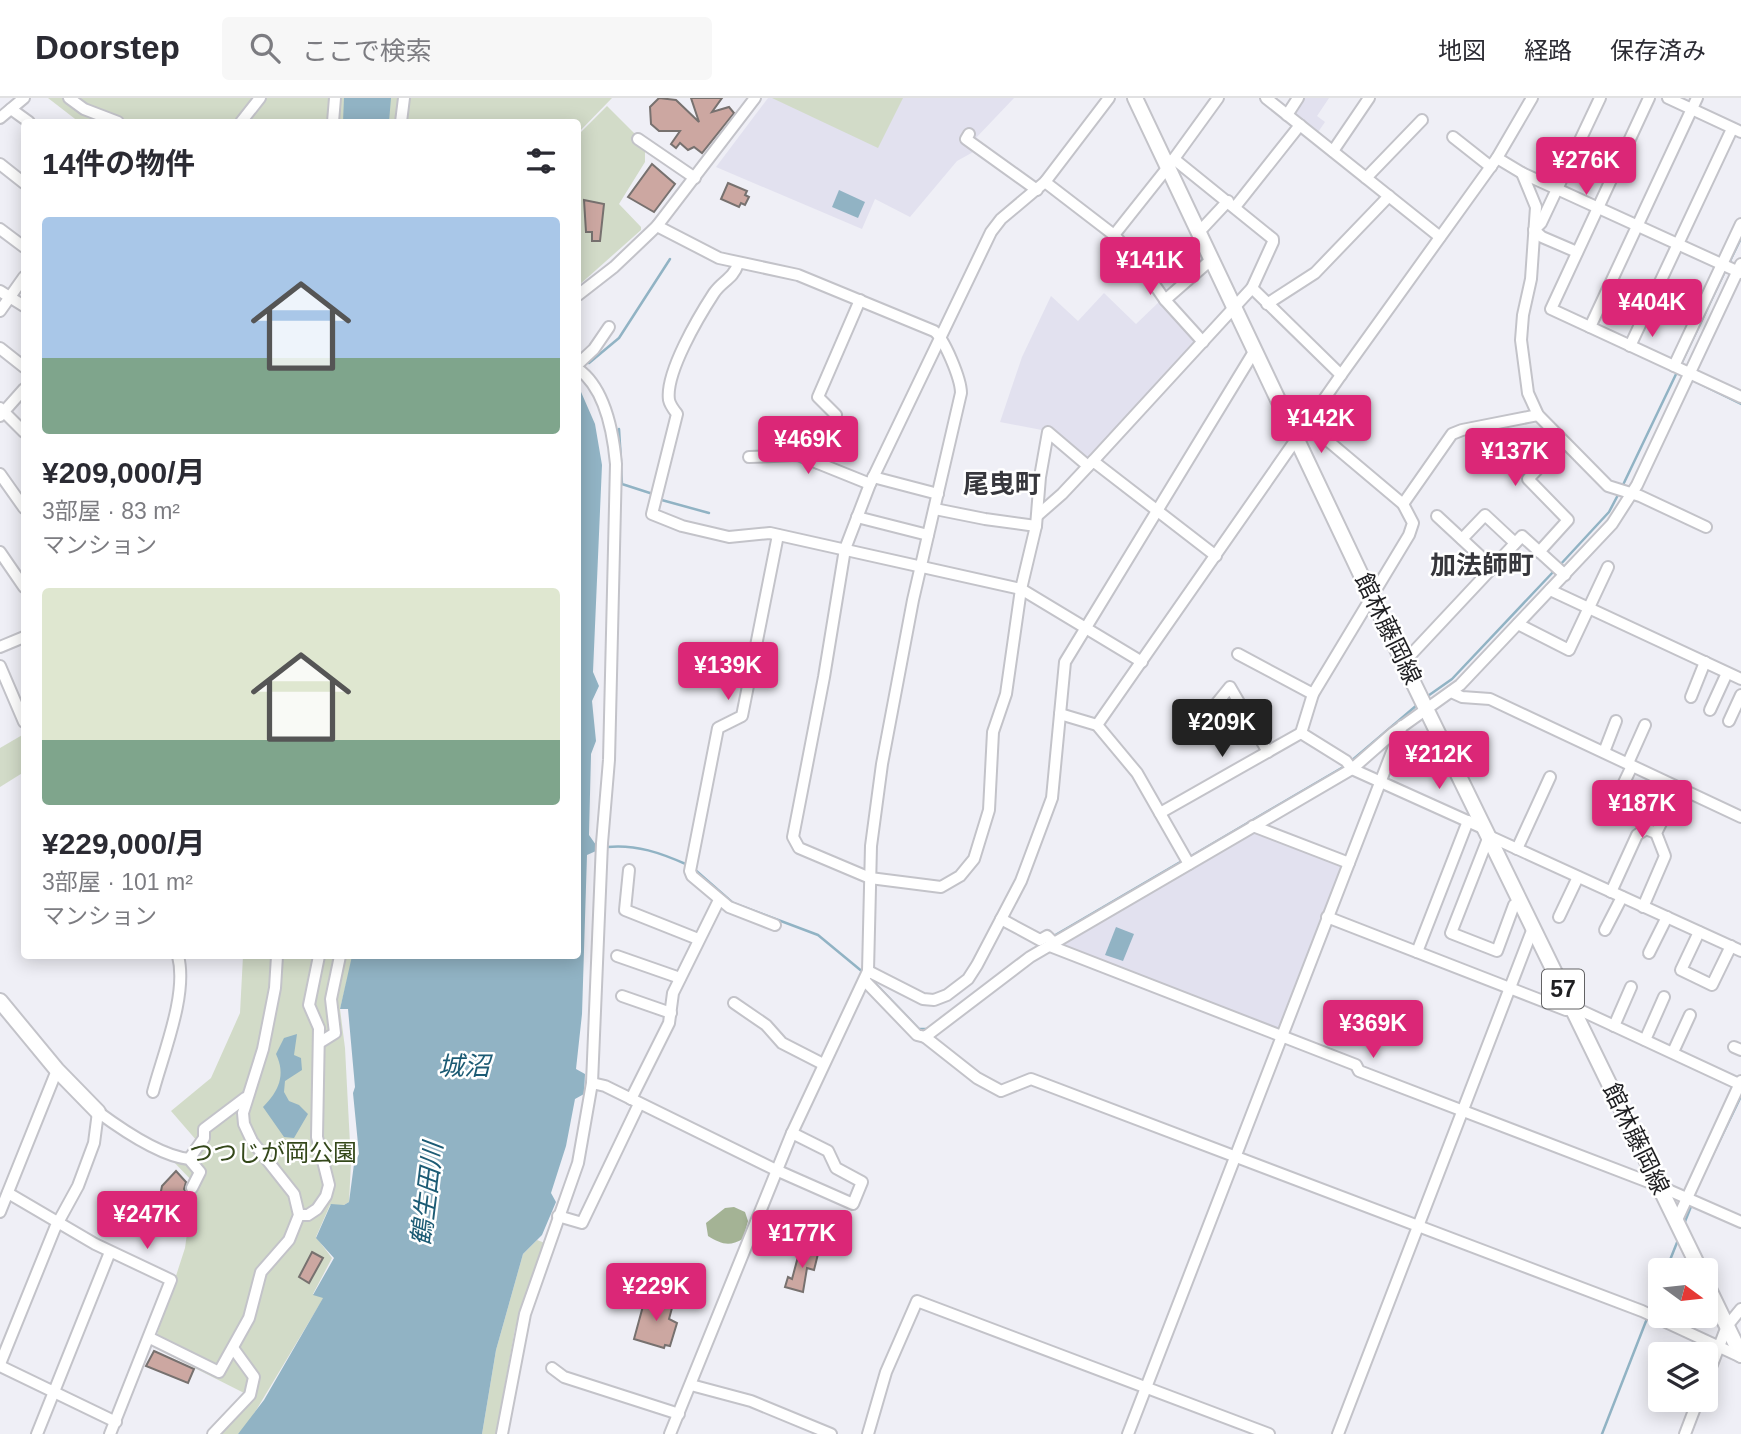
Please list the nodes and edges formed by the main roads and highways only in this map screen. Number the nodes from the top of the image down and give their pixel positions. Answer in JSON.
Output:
{"nodes":[{"id":1,"x":1135,"y":98,"type":"edge"},
{"id":2,"x":0,"y":1001,"type":"edge"},
{"id":3,"x":98,"y":1112,"type":"road end"},
{"id":4,"x":1694,"y":1258,"type":"edge"},
{"id":5,"x":1718,"y":1308,"type":"edge"},
{"id":6,"x":1741,"y":1356,"type":"edge"}],
"edges":[{"from":1,"to":4,"type":"main road","name":"館林藤岡線","number":"57"},
{"from":2,"to":3,"type":"main road"},
{"from":5,"to":6,"type":"main road"}]}
